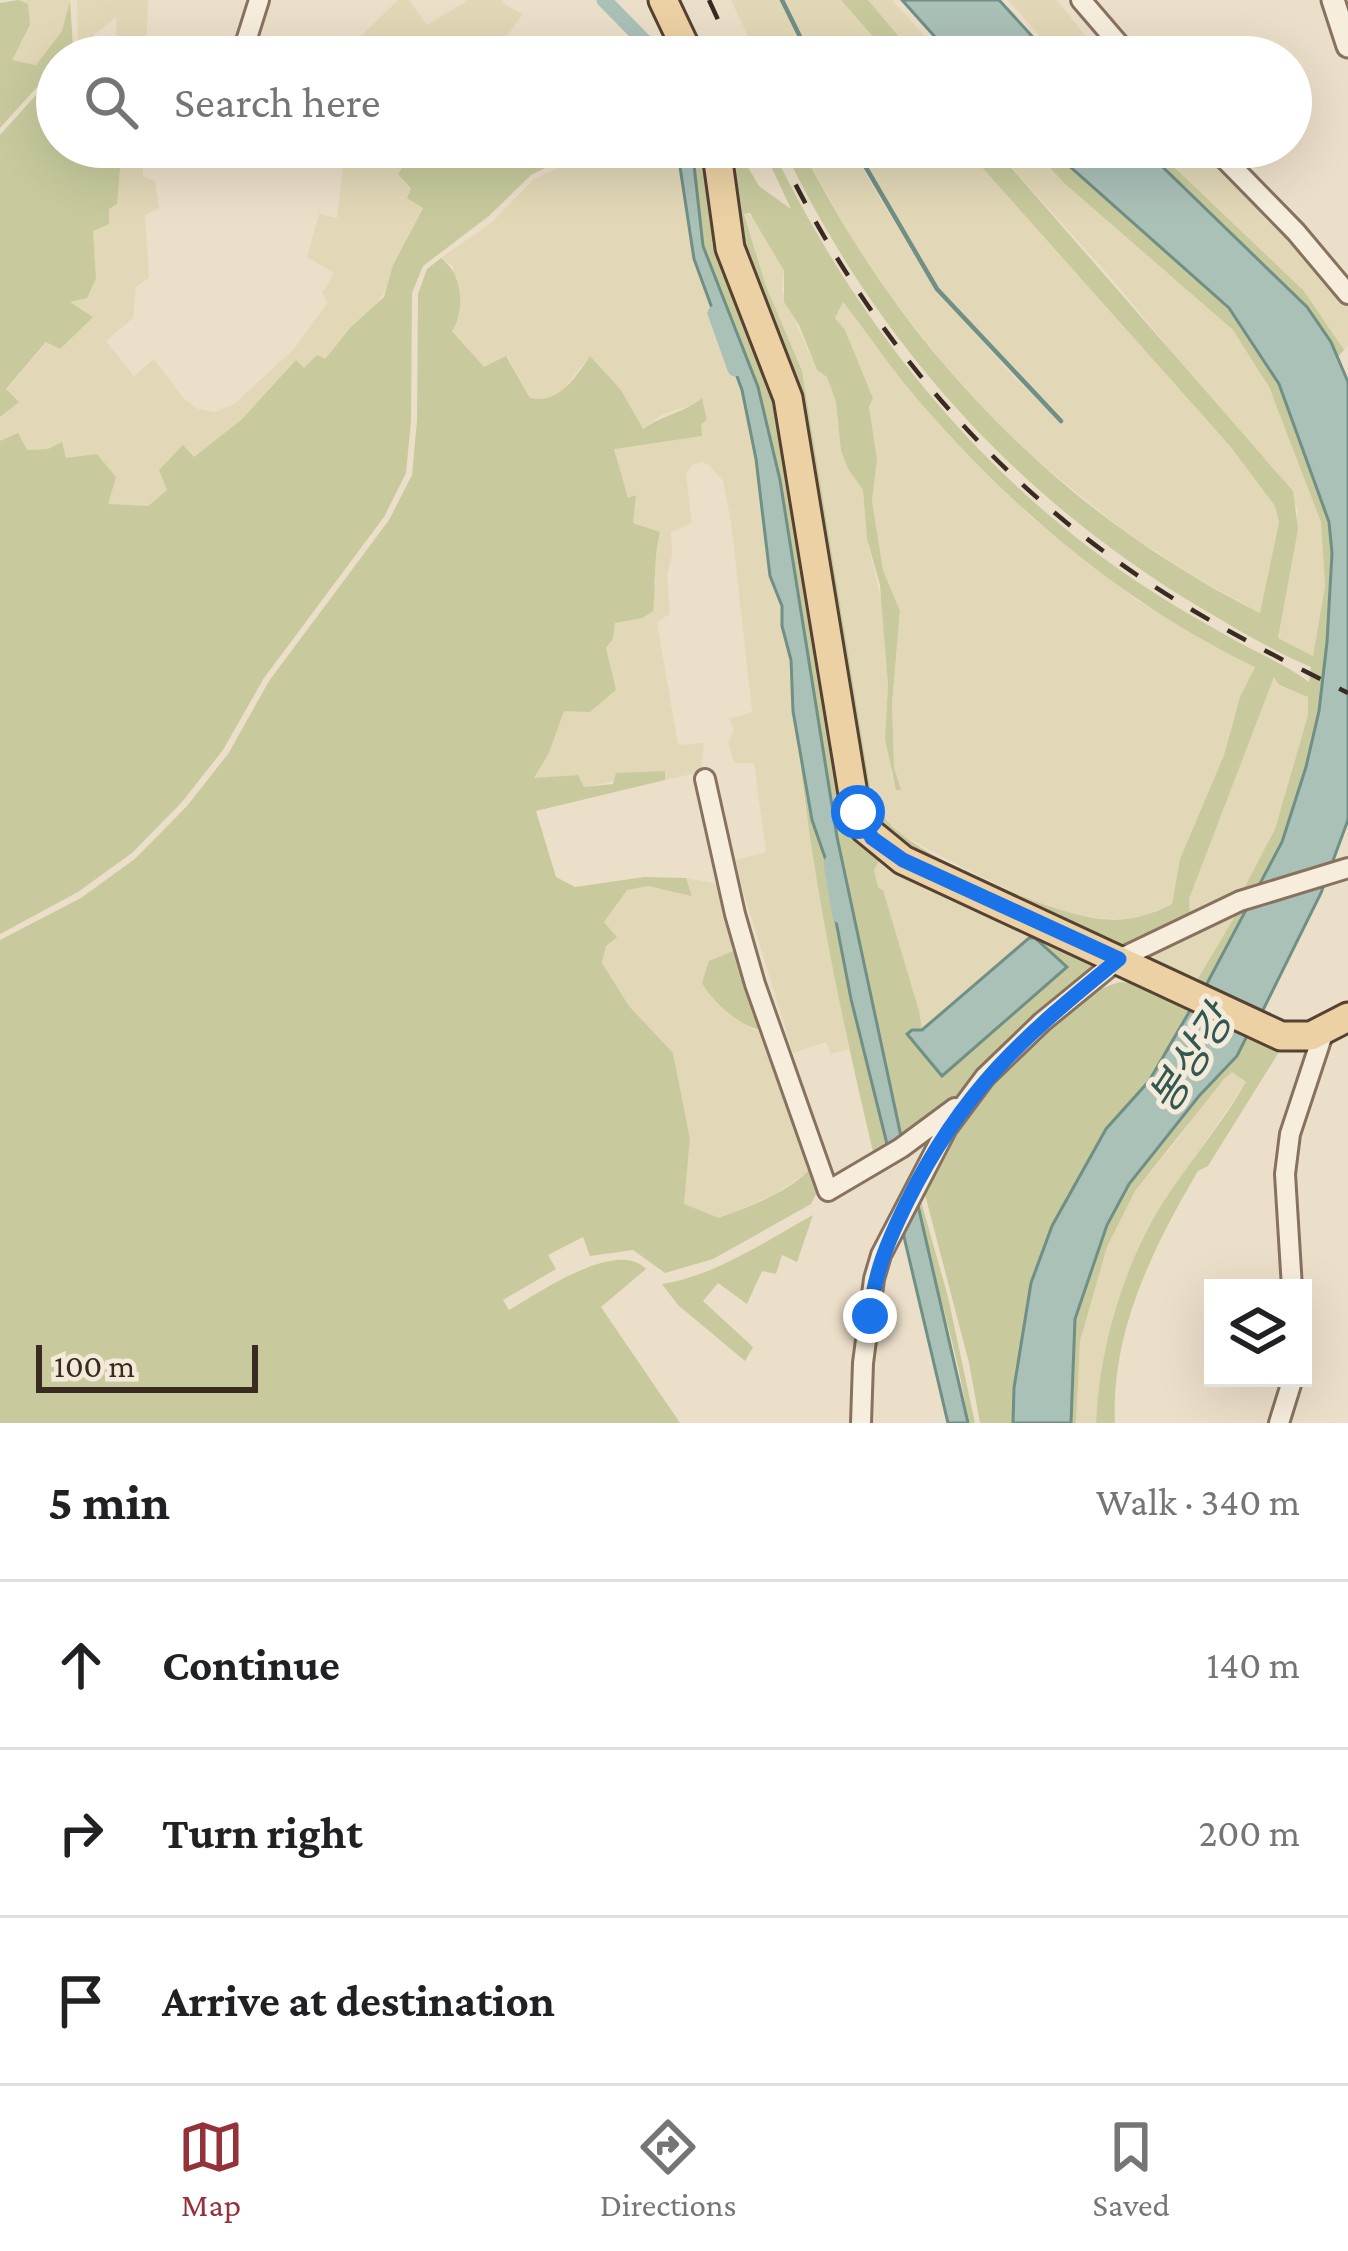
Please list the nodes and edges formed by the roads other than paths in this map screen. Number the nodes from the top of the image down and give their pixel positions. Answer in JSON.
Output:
{"nodes":[{"id":1,"x":259,"y":0,"type":"edge"},
{"id":2,"x":663,"y":0,"type":"edge"},
{"id":3,"x":1082,"y":0,"type":"edge"},
{"id":4,"x":1333,"y":0,"type":"edge"},
{"id":5,"x":248,"y":36,"type":"edge"},
{"id":6,"x":680,"y":36,"type":"edge"},
{"id":7,"x":1112,"y":36,"type":"edge"},
{"id":8,"x":1348,"y":46,"type":"edge"},
{"id":9,"x":719,"y":168,"type":"edge"},
{"id":10,"x":1234,"y":168,"type":"edge"},
{"id":11,"x":1348,"y":294,"type":"edge"},
{"id":12,"x":705,"y":778,"type":"dead end"},
{"id":13,"x":1343,"y":870,"type":"edge"},
{"id":14,"x":1119,"y":959,"type":"junction"},
{"id":15,"x":1336,"y":1024,"type":"edge"},
{"id":16,"x":965,"y":1102,"type":"junction"},
{"id":17,"x":1292,"y":1279,"type":"edge"},
{"id":18,"x":1290,"y":1387,"type":"edge"},
{"id":19,"x":861,"y":1423,"type":"edge"},
{"id":20,"x":1279,"y":1423,"type":"edge"}],
"edges":[{"from":1,"to":5,"type":"street"},
{"from":2,"to":6,"type":"main road"},
{"from":3,"to":7,"type":"street"},
{"from":4,"to":8,"type":"street"},
{"from":9,"to":14,"type":"main road"},
{"from":10,"to":11,"type":"street"},
{"from":12,"to":16,"type":"street"},
{"from":13,"to":14,"type":"street"},
{"from":14,"to":15,"type":"main road"},
{"from":14,"to":16,"type":"street"},
{"from":15,"to":17,"type":"street"},
{"from":16,"to":19,"type":"street"},
{"from":18,"to":20,"type":"street"}]}
